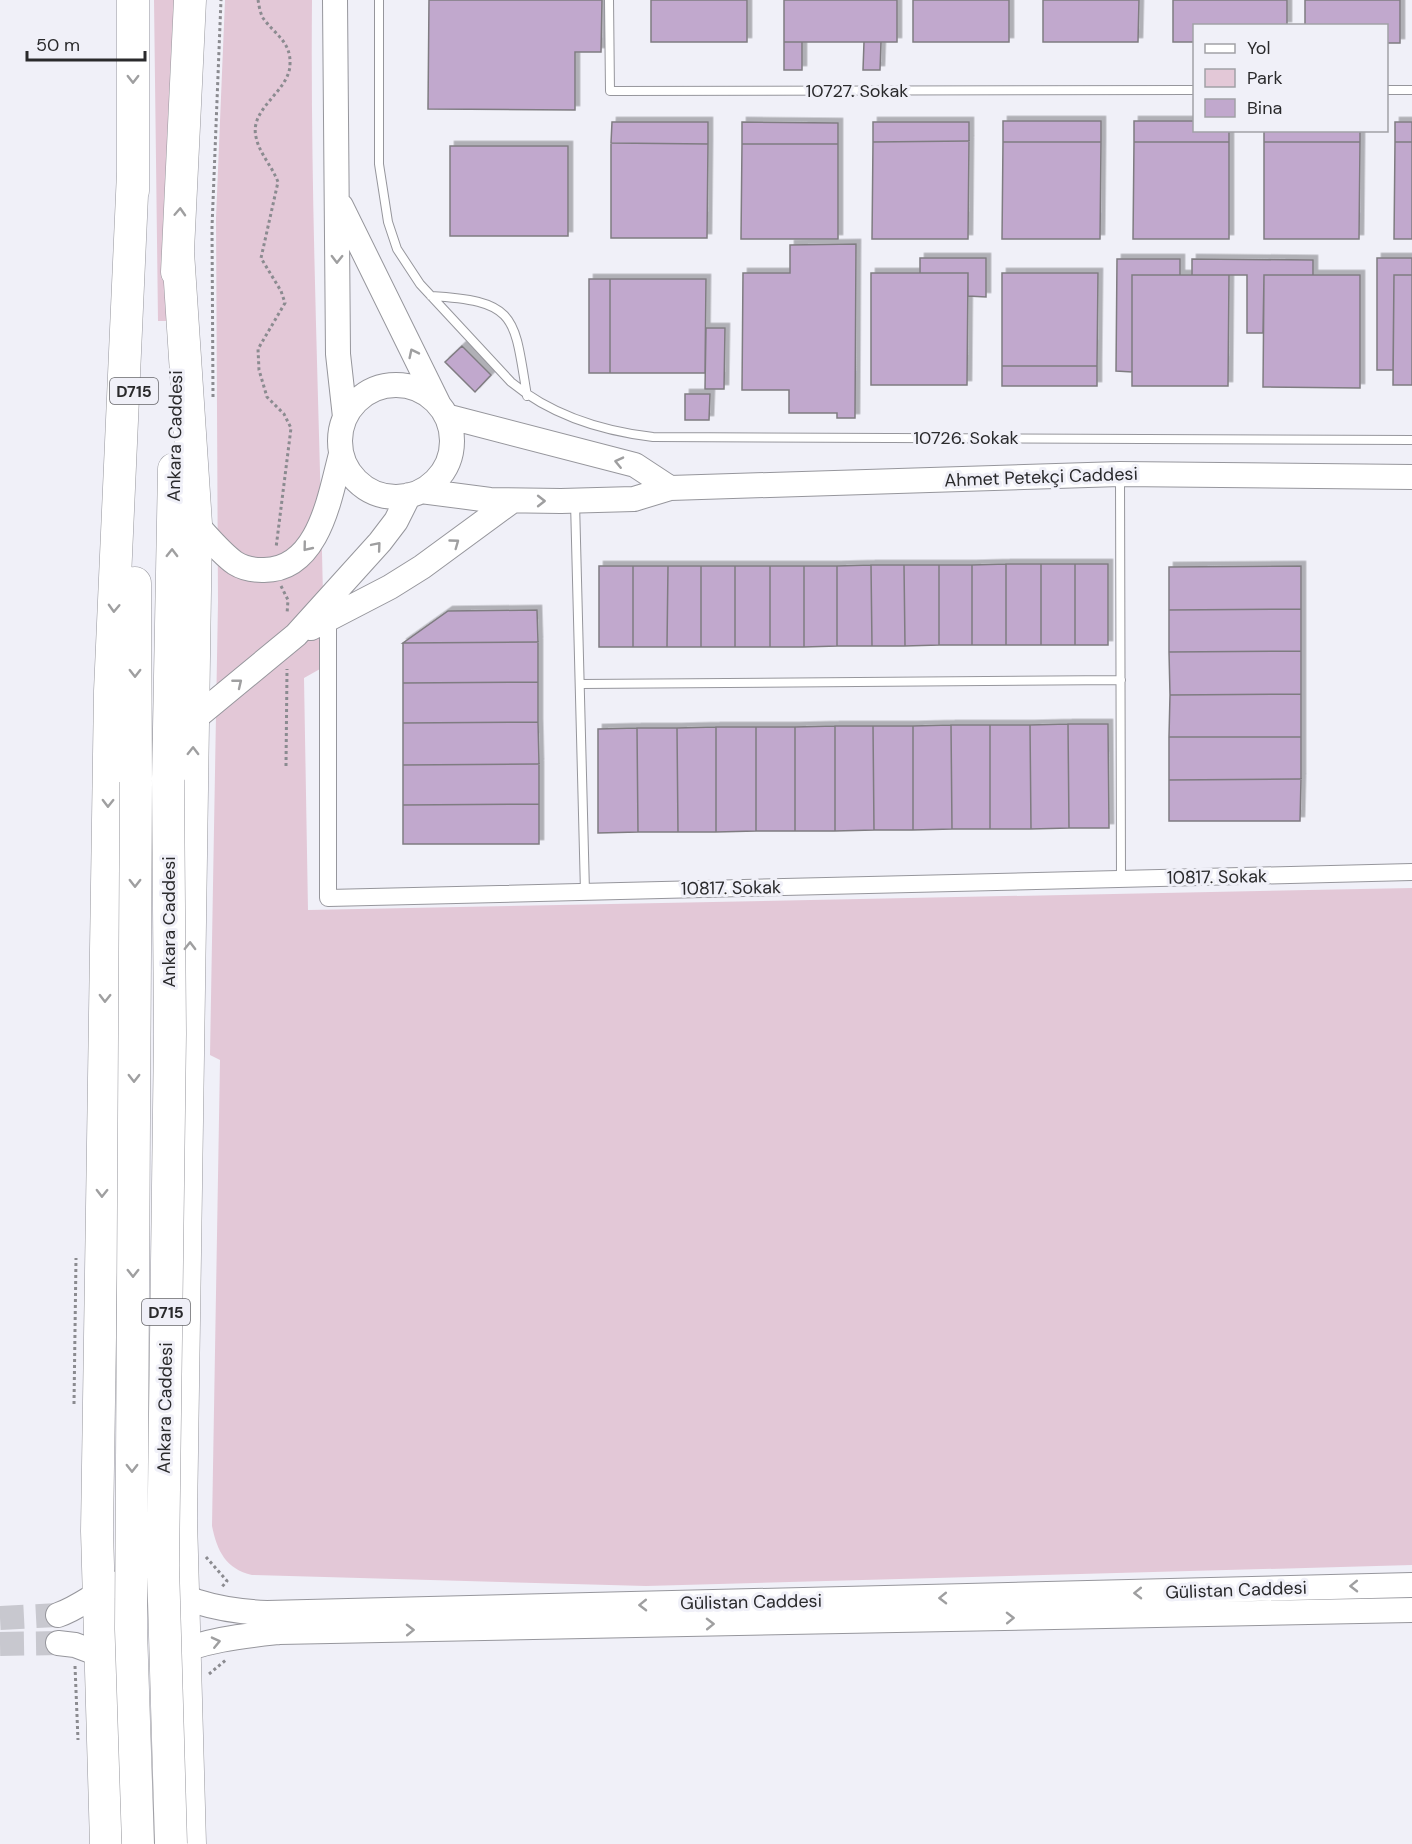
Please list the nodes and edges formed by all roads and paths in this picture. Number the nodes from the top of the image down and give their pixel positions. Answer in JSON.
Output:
{"nodes":[{"id":1,"x":133,"y":0,"type":"edge"},
{"id":2,"x":190,"y":0,"type":"edge"},
{"id":3,"x":258,"y":0,"type":"edge"},
{"id":4,"x":335,"y":0,"type":"edge"},
{"id":5,"x":379,"y":0,"type":"edge"},
{"id":6,"x":609,"y":0,"type":"edge"},
{"id":7,"x":1193,"y":90,"type":"edge"},
{"id":8,"x":1388,"y":90,"type":"edge"},
{"id":9,"x":1412,"y":90,"type":"edge"},
{"id":10,"x":132,"y":172,"type":"junction"},
{"id":11,"x":339,"y":201,"type":"junction"},
{"id":12,"x":178,"y":252,"type":"junction"},
{"id":13,"x":431,"y":296,"type":"junction"},
{"id":14,"x":527,"y":396,"type":"junction"},
{"id":15,"x":443,"y":411,"type":"junction"},
{"id":16,"x":345,"y":417,"type":"junction"},
{"id":17,"x":1412,"y":440,"type":"edge"},
{"id":18,"x":341,"y":454,"type":"junction"},
{"id":19,"x":1120,"y":474,"type":"junction"},
{"id":20,"x":1412,"y":477,"type":"edge"},
{"id":21,"x":670,"y":488,"type":"junction"},
{"id":22,"x":415,"y":493,"type":"junction"},
{"id":23,"x":575,"y":500,"type":"junction"},
{"id":24,"x":512,"y":501,"type":"junction"},
{"id":25,"x":196,"y":524,"type":"junction"},
{"id":26,"x":275,"y":571,"type":"junction"},
{"id":27,"x":328,"y":619,"type":"junction"},
{"id":28,"x":291,"y":639,"type":"junction"},
{"id":29,"x":1120,"y":680,"type":"junction"},
{"id":30,"x":579,"y":684,"type":"junction"},
{"id":31,"x":193,"y":720,"type":"junction"},
{"id":32,"x":286,"y":766,"type":"dead end"},
{"id":33,"x":1412,"y":872,"type":"edge"},
{"id":34,"x":1121,"y":879,"type":"junction"},
{"id":35,"x":585,"y":892,"type":"junction"},
{"id":36,"x":1412,"y":1585,"type":"edge"},
{"id":37,"x":99,"y":1594,"type":"junction"},
{"id":38,"x":183,"y":1595,"type":"junction"},
{"id":39,"x":1412,"y":1610,"type":"edge"},
{"id":40,"x":58,"y":1615,"type":"tunnel mouth"},
{"id":41,"x":58,"y":1643,"type":"tunnel mouth"},
{"id":42,"x":183,"y":1650,"type":"junction"},
{"id":43,"x":99,"y":1654,"type":"junction"},
{"id":44,"x":106,"y":1844,"type":"edge"},
{"id":45,"x":138,"y":1844,"type":"edge"},
{"id":46,"x":171,"y":1844,"type":"edge"},
{"id":47,"x":190,"y":1844,"type":"edge"}],
"edges":[{"from":1,"to":10,"type":"highway","name":"Ankara Caddesi","number":"D715","one_way":true},
{"from":12,"to":2,"type":"highway","name":"Ankara Caddesi","number":"D715","one_way":true},
{"from":3,"to":26,"type":"path"},
{"from":4,"to":11,"type":"street"},
{"from":5,"to":13,"type":"lane","name":"10726. Sokak"},
{"from":6,"to":7,"type":"lane","name":"10727. Sokak"},
{"from":8,"to":9,"type":"lane"},
{"from":10,"to":37,"type":"highway","one_way":true},
{"from":10,"to":45,"type":"highway","name":"Ankara Caddesi","number":"D715","one_way":true,"bridge":true},
{"from":15,"to":11,"type":"street","one_way":true},
{"from":11,"to":16,"type":"street","one_way":true},
{"from":12,"to":25,"type":"highway"},
{"from":46,"to":12,"type":"highway","name":"Ankara Caddesi","number":"D715","one_way":true,"bridge":true},
{"from":13,"to":14,"type":"lane","name":"10726. Sokak"},
{"from":13,"to":14,"type":"lane"},
{"from":14,"to":17,"type":"lane","name":"10726. Sokak"},
{"from":15,"to":16,"type":"street"},
{"from":21,"to":15,"type":"street","one_way":true},
{"from":15,"to":22,"type":"street"},
{"from":16,"to":18,"type":"street"},
{"from":18,"to":22,"type":"street"},
{"from":18,"to":26,"type":"street","one_way":true},
{"from":19,"to":20,"type":"street","name":"Ahmet Petekçi Caddesi"},
{"from":19,"to":21,"type":"street","name":"Ahmet Petekçi Caddesi"},
{"from":19,"to":29,"type":"lane"},
{"from":21,"to":23,"type":"street","name":"Ahmet Petekçi Caddesi"},
{"from":22,"to":24,"type":"street","name":"Ahmet Petekçi Caddesi"},
{"from":28,"to":22,"type":"street","one_way":true},
{"from":24,"to":23,"type":"street","name":"Ahmet Petekçi Caddesi","one_way":true},
{"from":23,"to":30,"type":"lane"},
{"from":27,"to":24,"type":"street","one_way":true},
{"from":25,"to":26,"type":"street"},
{"from":25,"to":31,"type":"highway"},
{"from":26,"to":28,"type":"path"},
{"from":27,"to":28,"type":"street"},
{"from":27,"to":35,"type":"street","name":"10817. Sokak"},
{"from":31,"to":28,"type":"street","one_way":true},
{"from":28,"to":32,"type":"path"},
{"from":29,"to":30,"type":"lane"},
{"from":29,"to":34,"type":"lane"},
{"from":30,"to":35,"type":"lane"},
{"from":38,"to":31,"type":"highway","one_way":true},
{"from":33,"to":34,"type":"street","name":"10817. Sokak"},
{"from":34,"to":35,"type":"street","name":"10817. Sokak"},
{"from":36,"to":38,"type":"street","name":"Gülistan Caddesi","one_way":true},
{"from":37,"to":38,"type":"street","name":"Gülistan Caddesi"},
{"from":37,"to":40,"type":"street","name":"Gülistan Caddesi"},
{"from":37,"to":43,"type":"highway"},
{"from":38,"to":42,"type":"highway"},
{"from":42,"to":39,"type":"street","name":"Gülistan Caddesi","one_way":true},
{"from":41,"to":43,"type":"street","name":"Gülistan Caddesi"},
{"from":42,"to":43,"type":"street","name":"Gülistan Caddesi"},
{"from":42,"to":47,"type":"highway"},
{"from":43,"to":44,"type":"highway"}]}
